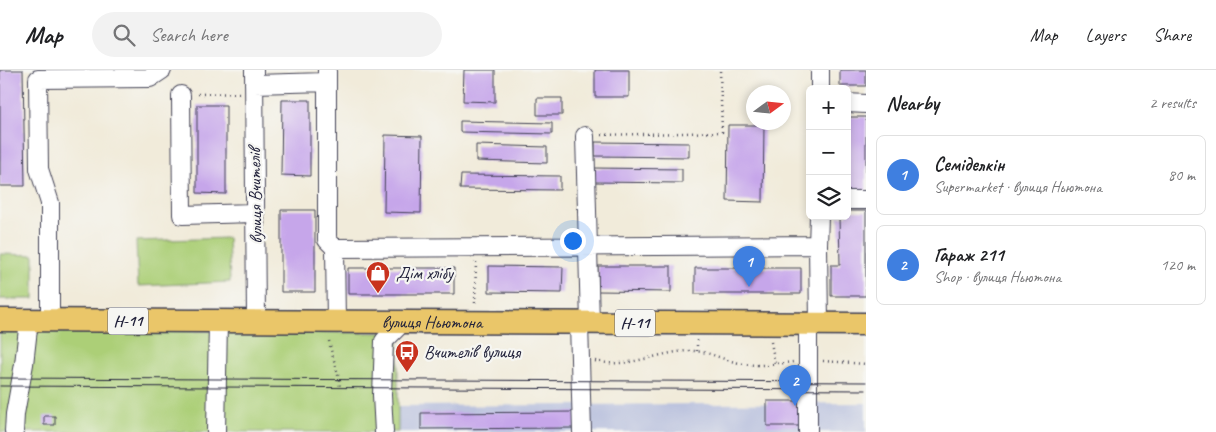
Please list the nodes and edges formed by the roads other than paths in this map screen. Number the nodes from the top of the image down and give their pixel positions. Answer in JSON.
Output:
{"nodes":[{"id":1,"x":162,"y":70,"type":"edge"},
{"id":2,"x":820,"y":70,"type":"edge"},
{"id":3,"x":327,"y":76,"type":"edge"},
{"id":4,"x":254,"y":82,"type":"edge"},
{"id":5,"x":820,"y":85,"type":"edge"},
{"id":6,"x":181,"y":94,"type":"road end"},
{"id":7,"x":851,"y":103,"type":"edge"},
{"id":8,"x":866,"y":104,"type":"edge"},
{"id":9,"x":585,"y":136,"type":"road end"},
{"id":10,"x":851,"y":200,"type":"edge"},
{"id":11,"x":866,"y":200,"type":"edge"},
{"id":12,"x":255,"y":213,"type":"junction"},
{"id":13,"x":819,"y":220,"type":"edge"},
{"id":14,"x":818,"y":245,"type":"junction"},
{"id":15,"x":588,"y":246,"type":"junction"},
{"id":16,"x":334,"y":248,"type":"junction"},
{"id":17,"x":0,"y":320,"type":"edge"},
{"id":18,"x":39,"y":320,"type":"junction"},
{"id":19,"x":218,"y":321,"type":"junction"},
{"id":20,"x":256,"y":321,"type":"junction"},
{"id":21,"x":332,"y":322,"type":"junction"},
{"id":22,"x":403,"y":322,"type":"junction"},
{"id":23,"x":584,"y":323,"type":"junction"},
{"id":24,"x":813,"y":324,"type":"junction"},
{"id":25,"x":866,"y":324,"type":"edge"},
{"id":26,"x":14,"y":432,"type":"edge"},
{"id":27,"x":216,"y":432,"type":"edge"},
{"id":28,"x":384,"y":432,"type":"edge"},
{"id":29,"x":582,"y":432,"type":"edge"},
{"id":30,"x":808,"y":432,"type":"edge"}],
"edges":[{"from":1,"to":18,"type":"street"},
{"from":2,"to":5,"type":"street"},
{"from":3,"to":4,"type":"street"},
{"from":3,"to":16,"type":"street"},
{"from":4,"to":12,"type":"street","name":"вулиця Вчителів"},
{"from":6,"to":12,"type":"street"},
{"from":7,"to":8,"type":"street"},
{"from":9,"to":15,"type":"street"},
{"from":10,"to":11,"type":"street"},
{"from":12,"to":20,"type":"street","name":"вулиця Вчителів"},
{"from":13,"to":14,"type":"street"},
{"from":14,"to":15,"type":"street"},
{"from":14,"to":24,"type":"street"},
{"from":15,"to":16,"type":"street"},
{"from":15,"to":23,"type":"street"},
{"from":16,"to":21,"type":"street"},
{"from":17,"to":18,"type":"main road","name":"вулиця Ньютона","number":"Н-11"},
{"from":18,"to":19,"type":"main road","name":"вулиця Ньютона","number":"Н-11"},
{"from":18,"to":26,"type":"street"},
{"from":19,"to":20,"type":"main road","name":"вулиця Ньютона","number":"Н-11"},
{"from":19,"to":27,"type":"street"},
{"from":20,"to":21,"type":"main road","name":"вулиця Ньютона","number":"Н-11"},
{"from":21,"to":22,"type":"main road","name":"вулиця Ньютона","number":"Н-11"},
{"from":22,"to":23,"type":"main road","name":"вулиця Ньютона","number":"Н-11"},
{"from":22,"to":28,"type":"street"},
{"from":23,"to":24,"type":"main road","name":"вулиця Ньютона","number":"Н-11"},
{"from":23,"to":29,"type":"street"},
{"from":24,"to":25,"type":"main road","name":"вулиця Ньютона","number":"Н-11"},
{"from":24,"to":30,"type":"street"}]}
